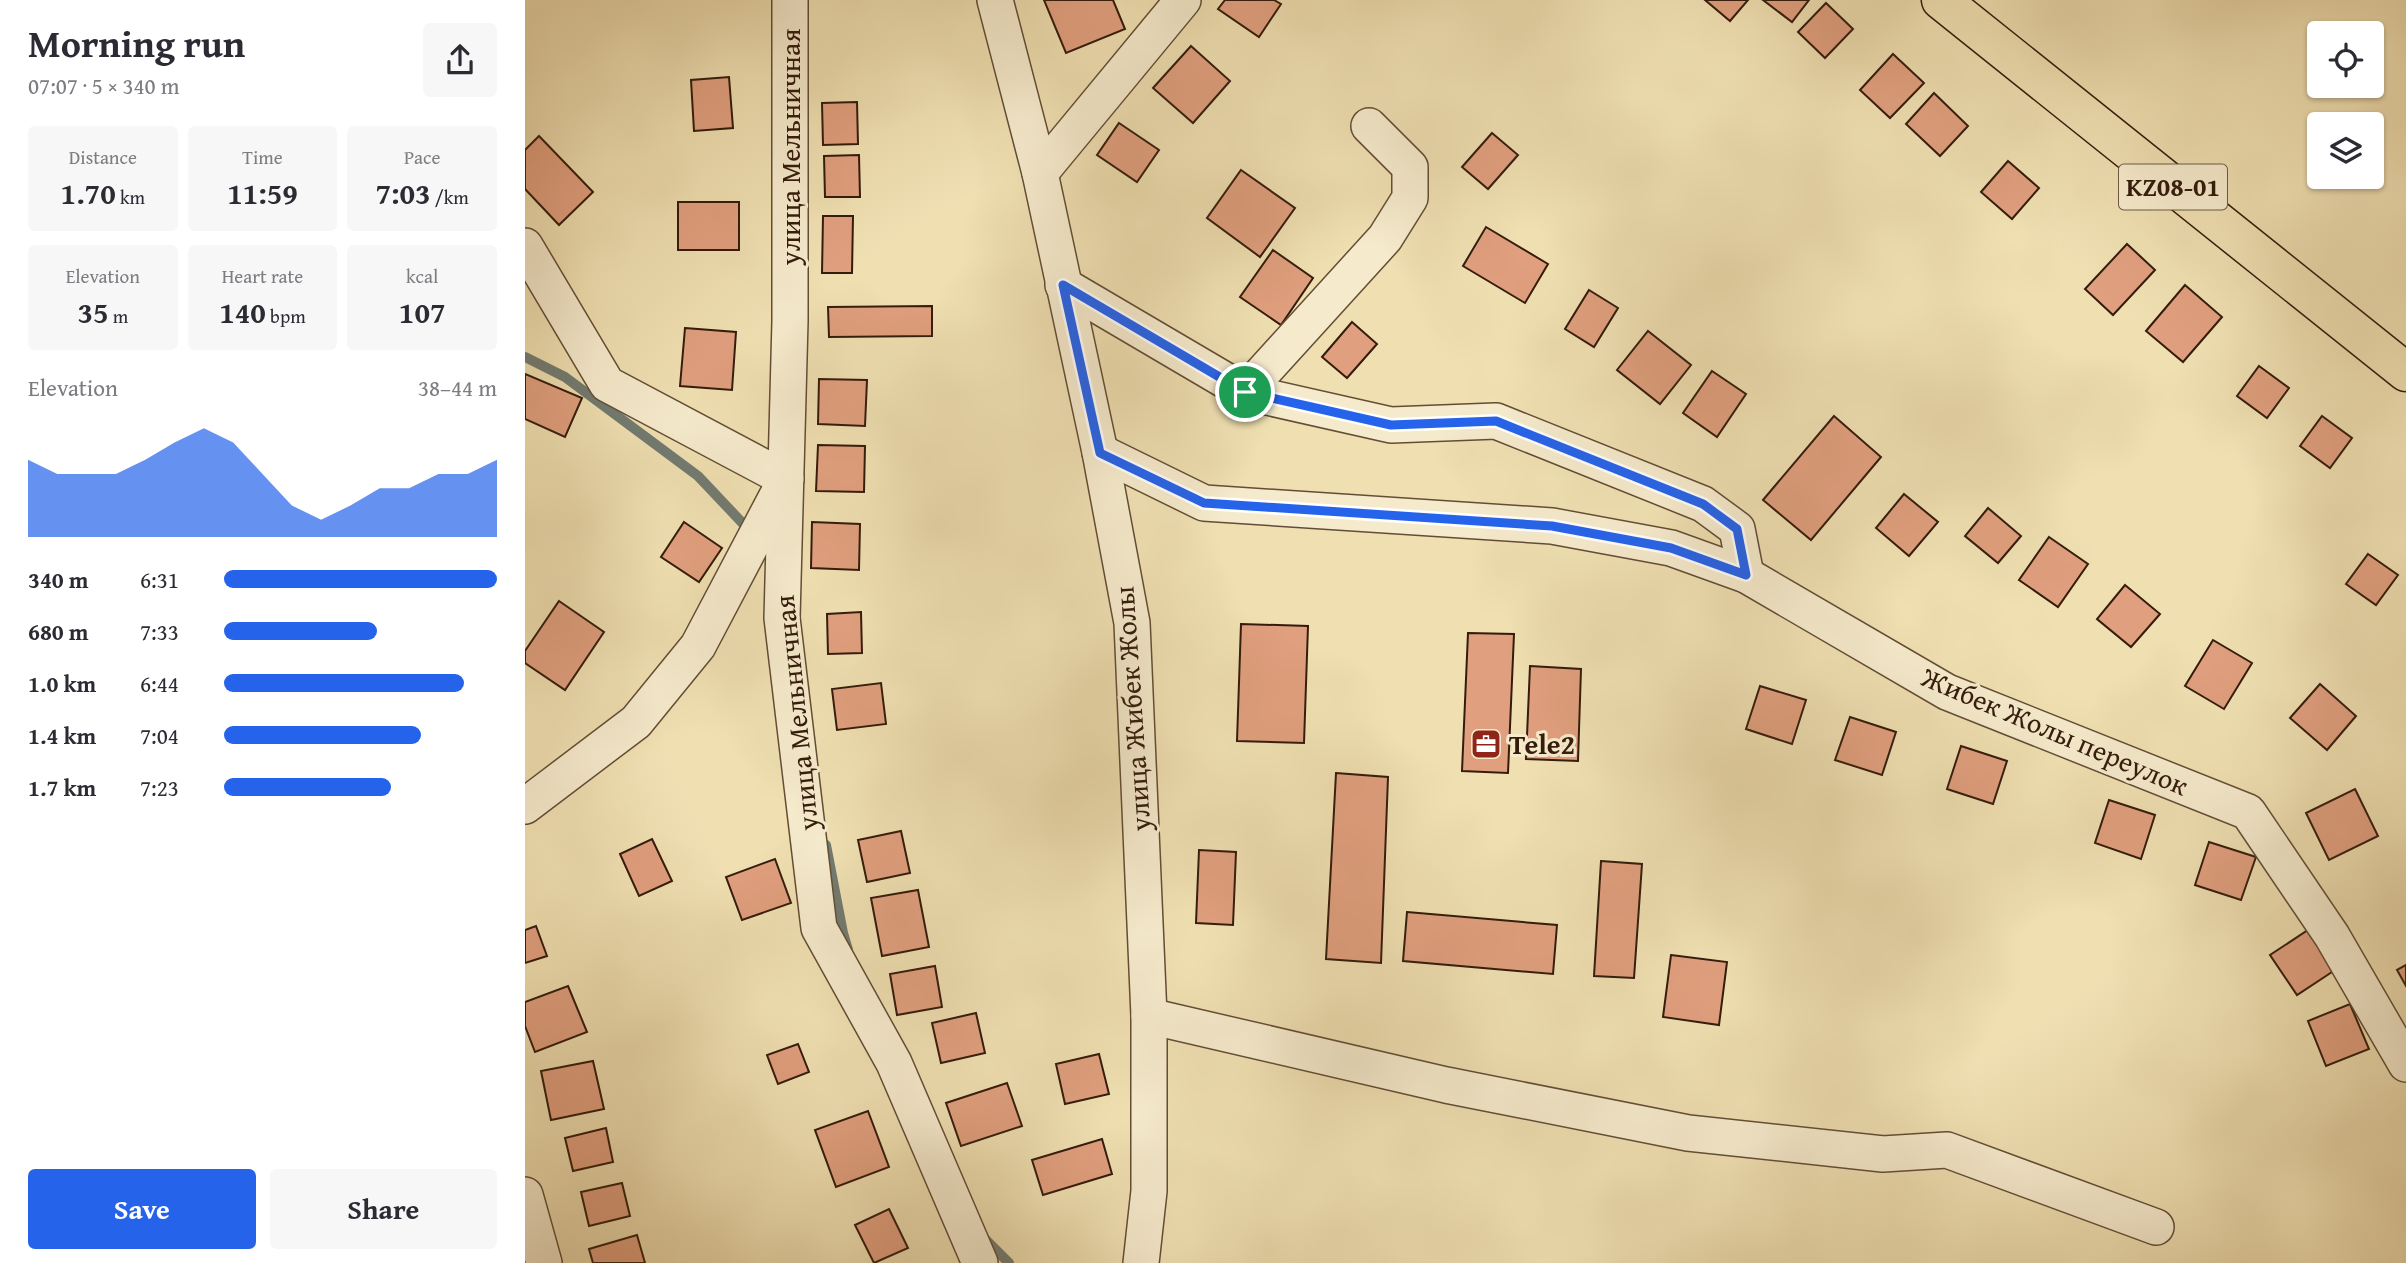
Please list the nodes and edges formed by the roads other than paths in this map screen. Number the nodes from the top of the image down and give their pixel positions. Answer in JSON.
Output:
{"nodes":[{"id":1,"x":790,"y":0,"type":"edge"},
{"id":2,"x":995,"y":0,"type":"edge"},
{"id":3,"x":1184,"y":0,"type":"edge"},
{"id":4,"x":1941,"y":0,"type":"edge"},
{"id":5,"x":1369,"y":126,"type":"dead end"},
{"id":6,"x":1040,"y":173,"type":"junction"},
{"id":7,"x":525,"y":246,"type":"edge"},
{"id":8,"x":1063,"y":285,"type":"junction"},
{"id":9,"x":2406,"y":372,"type":"edge"},
{"id":10,"x":1245,"y":392,"type":"junction"},
{"id":11,"x":1100,"y":453,"type":"junction"},
{"id":12,"x":786,"y":479,"type":"junction"},
{"id":13,"x":1746,"y":575,"type":"junction"},
{"id":14,"x":525,"y":806,"type":"edge"},
{"id":15,"x":1149,"y":1016,"type":"junction"},
{"id":16,"x":2406,"y":1064,"type":"edge"},
{"id":17,"x":525,"y":1195,"type":"edge"},
{"id":18,"x":2157,"y":1227,"type":"dead end"},
{"id":19,"x":544,"y":1263,"type":"edge"},
{"id":20,"x":980,"y":1263,"type":"edge"},
{"id":21,"x":1141,"y":1263,"type":"edge"}],
"edges":[{"from":1,"to":12,"type":"street","name":"улица Мельничная"},
{"from":2,"to":6,"type":"street","name":"улица Жибек Жолы"},
{"from":3,"to":6,"type":"street"},
{"from":4,"to":9,"type":"main road","number":"KZ08-01"},
{"from":5,"to":10,"type":"street"},
{"from":6,"to":8,"type":"street","name":"улица Жибек Жолы"},
{"from":7,"to":12,"type":"street"},
{"from":8,"to":10,"type":"street"},
{"from":8,"to":11,"type":"street","name":"улица Жибек Жолы"},
{"from":10,"to":13,"type":"street"},
{"from":11,"to":13,"type":"street","name":"Жибек Жолы переулок"},
{"from":11,"to":15,"type":"street","name":"улица Жибек Жолы"},
{"from":12,"to":14,"type":"street"},
{"from":12,"to":20,"type":"street","name":"улица Мельничная"},
{"from":13,"to":16,"type":"street","name":"Жибек Жолы переулок"},
{"from":15,"to":18,"type":"street"},
{"from":15,"to":21,"type":"street","name":"улица Жибек Жолы"},
{"from":17,"to":19,"type":"street"}]}
